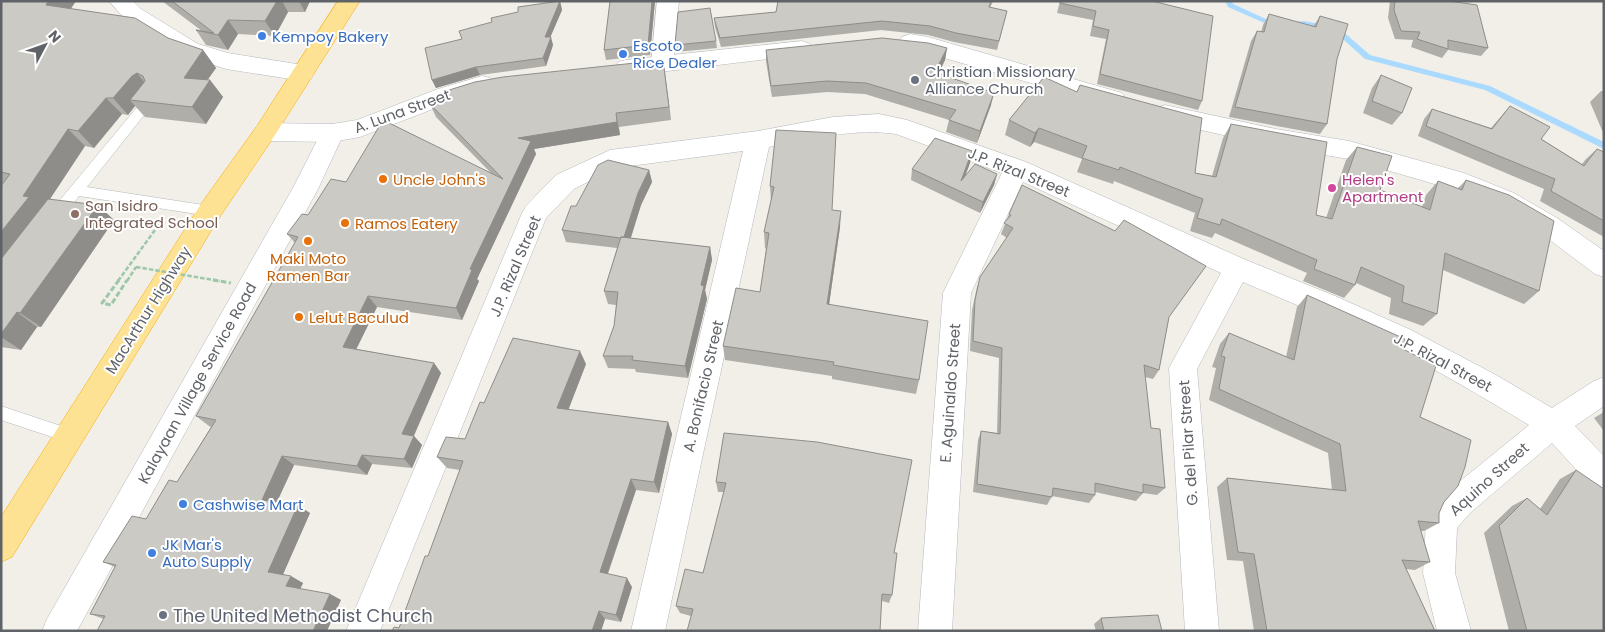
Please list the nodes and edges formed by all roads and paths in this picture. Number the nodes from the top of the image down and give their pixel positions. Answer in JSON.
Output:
{"nodes":[{"id":1,"x":120,"y":1,"type":"edge"},
{"id":2,"x":349,"y":1,"type":"edge"},
{"id":3,"x":668,"y":1,"type":"edge"},
{"id":4,"x":888,"y":40,"type":"edge"},
{"id":5,"x":822,"y":46,"type":"edge"},
{"id":6,"x":662,"y":64,"type":"junction"},
{"id":7,"x":605,"y":70,"type":"edge"},
{"id":8,"x":303,"y":73,"type":"junction"},
{"id":9,"x":508,"y":80,"type":"edge"},
{"id":10,"x":152,"y":97,"type":"edge"},
{"id":11,"x":265,"y":132,"type":"junction"},
{"id":12,"x":332,"y":133,"type":"junction"},
{"id":13,"x":758,"y":140,"type":"junction"},
{"id":14,"x":1017,"y":169,"type":"junction"},
{"id":15,"x":75,"y":190,"type":"junction"},
{"id":16,"x":173,"y":205,"type":"junction"},
{"id":17,"x":210,"y":211,"type":"junction"},
{"id":18,"x":46,"y":227,"type":"edge"},
{"id":19,"x":1604,"y":266,"type":"edge"},
{"id":20,"x":1236,"y":268,"type":"junction"},
{"id":21,"x":231,"y":283,"type":"dead end"},
{"id":22,"x":1604,"y":390,"type":"edge"},
{"id":23,"x":1,"y":413,"type":"edge"},
{"id":24,"x":1553,"y":424,"type":"junction"},
{"id":25,"x":70,"y":436,"type":"junction"},
{"id":26,"x":1604,"y":478,"type":"edge"},
{"id":27,"x":1,"y":546,"type":"edge"},
{"id":28,"x":59,"y":631,"type":"edge"},
{"id":29,"x":363,"y":631,"type":"edge"},
{"id":30,"x":648,"y":631,"type":"edge"},
{"id":31,"x":935,"y":631,"type":"edge"},
{"id":32,"x":1202,"y":631,"type":"edge"},
{"id":33,"x":1454,"y":631,"type":"edge"}],
"edges":[{"from":1,"to":8,"type":"street"},
{"from":2,"to":8,"type":"highway","name":"MacArthur Highway"},
{"from":3,"to":6,"type":"street"},
{"from":4,"to":19,"type":"street"},
{"from":5,"to":6,"type":"street"},
{"from":6,"to":7,"type":"street"},
{"from":8,"to":11,"type":"highway","name":"MacArthur Highway"},
{"from":9,"to":12,"type":"street","name":"A. Luna Street"},
{"from":10,"to":15,"type":"lane"},
{"from":11,"to":12,"type":"street","name":"A. Luna Street"},
{"from":11,"to":17,"type":"highway","name":"MacArthur Highway"},
{"from":12,"to":28,"type":"street","name":"Kalayaan Village Service Road"},
{"from":13,"to":14,"type":"street","name":"J.P. Rizal Street"},
{"from":13,"to":29,"type":"street","name":"J.P. Rizal Street"},
{"from":13,"to":30,"type":"street","name":"A. Bonifacio Street"},
{"from":14,"to":20,"type":"street","name":"J.P. Rizal Street"},
{"from":14,"to":31,"type":"street","name":"E. Aguinaldo Street"},
{"from":15,"to":16,"type":"lane"},
{"from":15,"to":18,"type":"lane"},
{"from":16,"to":17,"type":"lane"},
{"from":16,"to":21,"type":"path","bridge":true},
{"from":17,"to":25,"type":"highway","name":"MacArthur Highway"},
{"from":20,"to":24,"type":"street","name":"J.P. Rizal Street"},
{"from":20,"to":32,"type":"street","name":"G. del Pilar Street"},
{"from":22,"to":24,"type":"street","name":"Aquino Street"},
{"from":23,"to":25,"type":"lane"},
{"from":24,"to":26,"type":"street","name":"J.P. Rizal Street"},
{"from":24,"to":33,"type":"street","name":"Aquino Street"},
{"from":25,"to":27,"type":"highway","name":"MacArthur Highway"}]}
